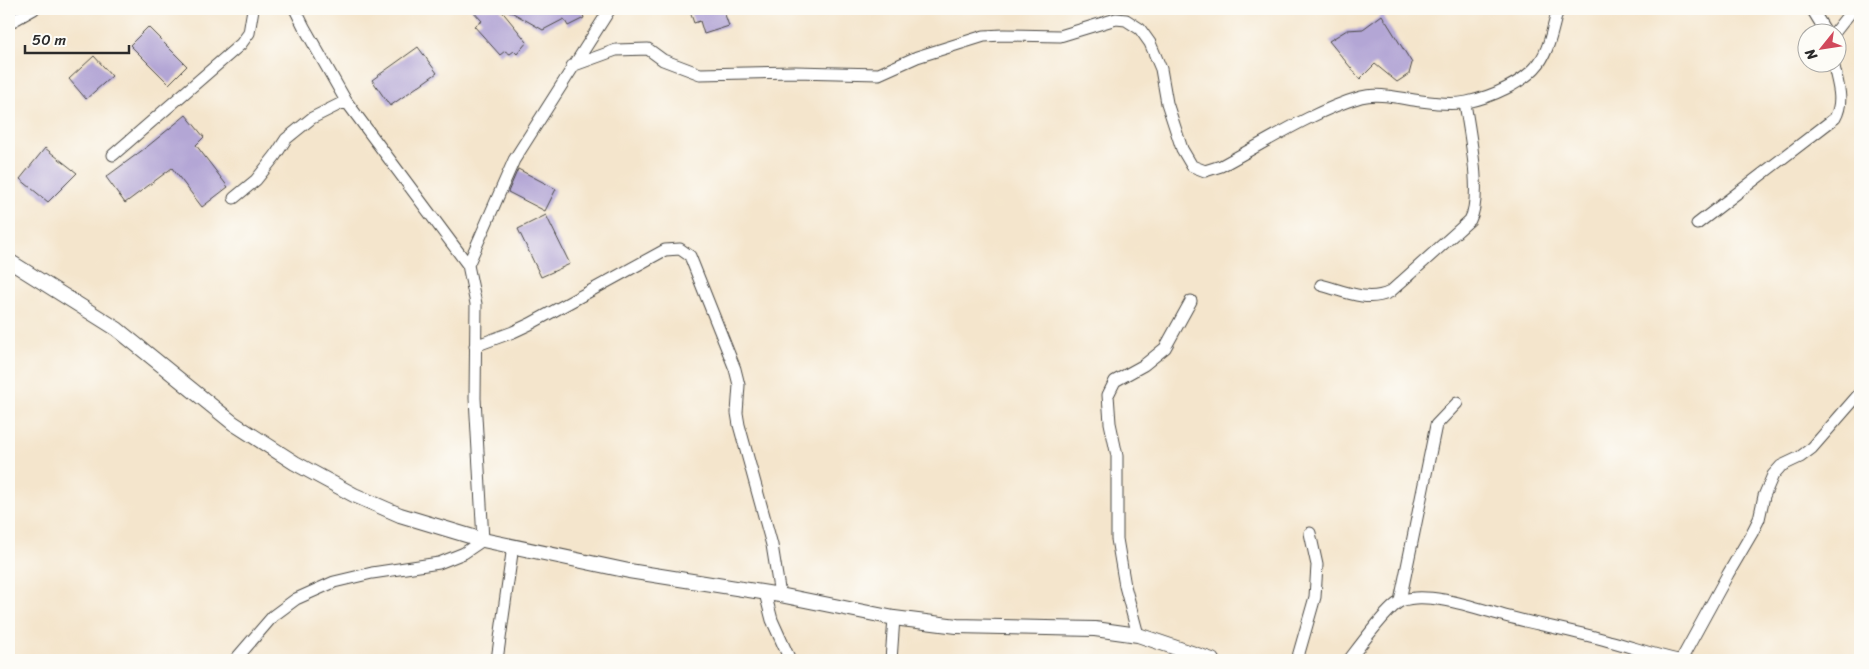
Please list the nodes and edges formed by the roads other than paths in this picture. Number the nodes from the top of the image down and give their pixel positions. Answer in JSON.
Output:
{"nodes":[{"id":1,"x":34,"y":9,"type":"edge"},
{"id":2,"x":253,"y":9,"type":"edge"},
{"id":3,"x":295,"y":9,"type":"edge"},
{"id":4,"x":610,"y":9,"type":"edge"},
{"id":5,"x":1558,"y":9,"type":"edge"},
{"id":6,"x":1812,"y":9,"type":"edge"},
{"id":7,"x":1853,"y":9,"type":"edge"},
{"id":8,"x":1820,"y":22,"type":"edge"},
{"id":9,"x":1843,"y":22,"type":"edge"},
{"id":10,"x":9,"y":23,"type":"edge"},
{"id":11,"x":572,"y":66,"type":"junction"},
{"id":12,"x":1835,"y":72,"type":"edge"},
{"id":13,"x":346,"y":101,"type":"junction"},
{"id":14,"x":1465,"y":103,"type":"junction"},
{"id":15,"x":113,"y":155,"type":"dead end"},
{"id":16,"x":234,"y":198,"type":"dead end"},
{"id":17,"x":1697,"y":224,"type":"dead end"},
{"id":18,"x":9,"y":261,"type":"edge"},
{"id":19,"x":468,"y":265,"type":"junction"},
{"id":20,"x":1321,"y":285,"type":"dead end"},
{"id":21,"x":1191,"y":301,"type":"dead end"},
{"id":22,"x":475,"y":346,"type":"junction"},
{"id":23,"x":1860,"y":392,"type":"edge"},
{"id":24,"x":1457,"y":403,"type":"dead end"},
{"id":25,"x":1310,"y":533,"type":"dead end"},
{"id":26,"x":483,"y":540,"type":"junction"},
{"id":27,"x":513,"y":546,"type":"junction"},
{"id":28,"x":765,"y":593,"type":"junction"},
{"id":29,"x":780,"y":595,"type":"junction"},
{"id":30,"x":1400,"y":601,"type":"junction"},
{"id":31,"x":894,"y":618,"type":"junction"},
{"id":32,"x":1138,"y":635,"type":"junction"},
{"id":33,"x":234,"y":660,"type":"edge"},
{"id":34,"x":497,"y":660,"type":"edge"},
{"id":35,"x":790,"y":660,"type":"edge"},
{"id":36,"x":891,"y":660,"type":"edge"},
{"id":37,"x":1212,"y":660,"type":"edge"},
{"id":38,"x":1297,"y":660,"type":"edge"},
{"id":39,"x":1349,"y":660,"type":"edge"},
{"id":40,"x":1680,"y":660,"type":"edge"}],
"edges":[{"from":1,"to":10,"type":"street"},
{"from":2,"to":15,"type":"street"},
{"from":3,"to":13,"type":"street"},
{"from":4,"to":11,"type":"street"},
{"from":5,"to":14,"type":"street"},
{"from":6,"to":8,"type":"street"},
{"from":7,"to":9,"type":"street"},
{"from":11,"to":14,"type":"street"},
{"from":11,"to":19,"type":"street"},
{"from":12,"to":17,"type":"street"},
{"from":13,"to":16,"type":"street"},
{"from":13,"to":19,"type":"street"},
{"from":14,"to":20,"type":"street"},
{"from":18,"to":26,"type":"street"},
{"from":19,"to":22,"type":"street"},
{"from":21,"to":32,"type":"street"},
{"from":22,"to":26,"type":"street"},
{"from":22,"to":29,"type":"street"},
{"from":23,"to":40,"type":"street"},
{"from":24,"to":30,"type":"street"},
{"from":25,"to":38,"type":"street"},
{"from":26,"to":27,"type":"street"},
{"from":26,"to":33,"type":"street"},
{"from":27,"to":28,"type":"street"},
{"from":27,"to":34,"type":"street"},
{"from":28,"to":29,"type":"street"},
{"from":28,"to":35,"type":"street"},
{"from":29,"to":31,"type":"street"},
{"from":30,"to":39,"type":"street"},
{"from":30,"to":40,"type":"street"},
{"from":31,"to":32,"type":"street"},
{"from":31,"to":36,"type":"street"},
{"from":32,"to":37,"type":"street"}]}
